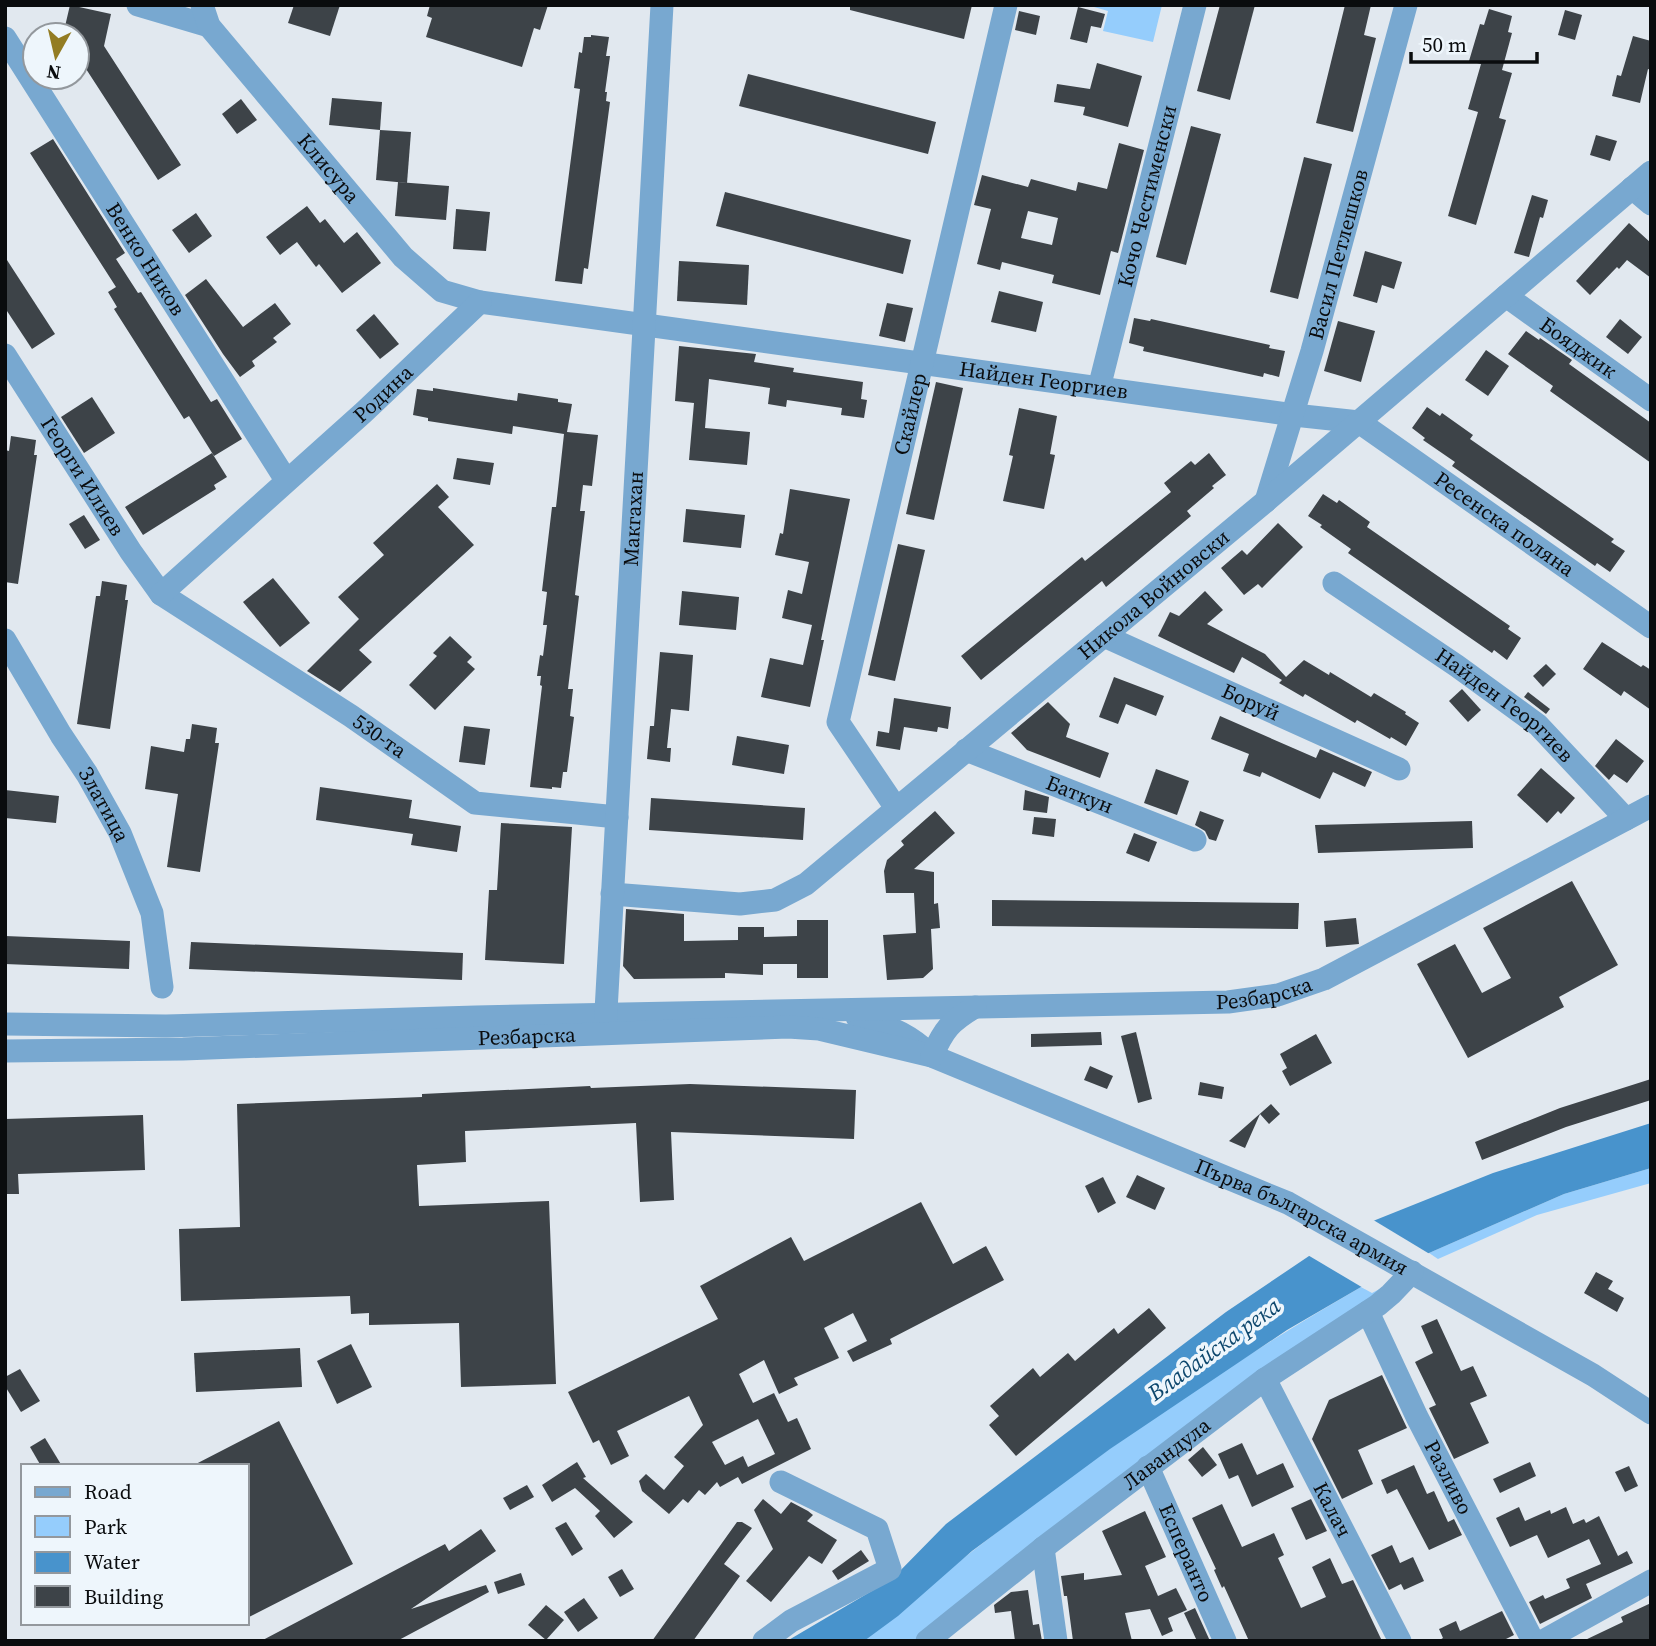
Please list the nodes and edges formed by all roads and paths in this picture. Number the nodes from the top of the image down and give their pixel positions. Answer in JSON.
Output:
{"nodes":[{"id":1,"x":138,"y":5,"type":"edge"},
{"id":2,"x":663,"y":5,"type":"edge"},
{"id":3,"x":1006,"y":5,"type":"edge"},
{"id":4,"x":1195,"y":5,"type":"edge"},
{"id":5,"x":1406,"y":5,"type":"edge"},
{"id":6,"x":206,"y":15,"type":"edge"},
{"id":7,"x":5,"y":38,"type":"edge"},
{"id":8,"x":1651,"y":173,"type":"edge"},
{"id":9,"x":1632,"y":188,"type":"junction"},
{"id":10,"x":1651,"y":204,"type":"edge"},
{"id":11,"x":1506,"y":296,"type":"junction"},
{"id":12,"x":480,"y":302,"type":"junction"},
{"id":13,"x":644,"y":325,"type":"junction"},
{"id":14,"x":5,"y":355,"type":"edge"},
{"id":15,"x":922,"y":364,"type":"junction"},
{"id":16,"x":1099,"y":388,"type":"junction"},
{"id":17,"x":1651,"y":400,"type":"edge"},
{"id":18,"x":1294,"y":415,"type":"junction"},
{"id":19,"x":1359,"y":422,"type":"junction"},
{"id":20,"x":286,"y":480,"type":"junction"},
{"id":21,"x":1266,"y":501,"type":"junction"},
{"id":22,"x":1335,"y":583,"type":"dead end"},
{"id":23,"x":161,"y":594,"type":"junction"},
{"id":24,"x":1651,"y":627,"type":"edge"},
{"id":25,"x":1104,"y":635,"type":"junction"},
{"id":26,"x":5,"y":640,"type":"edge"},
{"id":27,"x":966,"y":750,"type":"junction"},
{"id":28,"x":1399,"y":769,"type":"dead end"},
{"id":29,"x":1651,"y":806,"type":"edge"},
{"id":30,"x":896,"y":808,"type":"junction"},
{"id":31,"x":617,"y":817,"type":"junction"},
{"id":32,"x":1626,"y":819,"type":"junction"},
{"id":33,"x":1195,"y":841,"type":"dead end"},
{"id":34,"x":612,"y":894,"type":"junction"},
{"id":35,"x":162,"y":987,"type":"dead end"},
{"id":36,"x":976,"y":1007,"type":"junction"},
{"id":37,"x":834,"y":1010,"type":"junction"},
{"id":38,"x":5,"y":1024,"type":"edge"},
{"id":39,"x":605,"y":1024,"type":"junction"},
{"id":40,"x":5,"y":1051,"type":"edge"},
{"id":41,"x":932,"y":1056,"type":"junction"},
{"id":42,"x":1412,"y":1272,"type":"junction"},
{"id":43,"x":1368,"y":1312,"type":"junction"},
{"id":44,"x":1265,"y":1379,"type":"junction"},
{"id":45,"x":1651,"y":1413,"type":"edge"},
{"id":46,"x":1148,"y":1466,"type":"junction"},
{"id":47,"x":781,"y":1482,"type":"dead end"},
{"id":48,"x":1043,"y":1548,"type":"junction"},
{"id":49,"x":1651,"y":1581,"type":"edge"},
{"id":50,"x":764,"y":1641,"type":"edge"},
{"id":51,"x":927,"y":1641,"type":"edge"},
{"id":52,"x":1056,"y":1641,"type":"edge"},
{"id":53,"x":1225,"y":1641,"type":"edge"},
{"id":54,"x":1400,"y":1641,"type":"edge"},
{"id":55,"x":1533,"y":1641,"type":"edge"},
{"id":56,"x":1543,"y":1641,"type":"edge"}],
"edges":[{"from":1,"to":6,"type":"street"},
{"from":2,"to":13,"type":"street","name":"Макгахан"},
{"from":3,"to":15,"type":"street","name":"Скайлер"},
{"from":4,"to":16,"type":"street","name":"Кочо Честименски"},
{"from":5,"to":18,"type":"street","name":"Васил Петлешков"},
{"from":6,"to":12,"type":"street","name":"Клисура"},
{"from":7,"to":20,"type":"street","name":"Венко Ников"},
{"from":8,"to":9,"type":"street","name":"Никола Войновски"},
{"from":9,"to":10,"type":"street"},
{"from":9,"to":11,"type":"street","name":"Никола Войновски"},
{"from":11,"to":17,"type":"street","name":"Бояджик"},
{"from":11,"to":19,"type":"street","name":"Никола Войновски"},
{"from":12,"to":13,"type":"street"},
{"from":12,"to":20,"type":"street","name":"Родина"},
{"from":13,"to":15,"type":"street","name":"Найден Георгиев"},
{"from":13,"to":31,"type":"street","name":"Макгахан"},
{"from":14,"to":23,"type":"street","name":"Георги Илиев"},
{"from":15,"to":16,"type":"street","name":"Найден Георгиев"},
{"from":15,"to":30,"type":"street","name":"Скайлер"},
{"from":16,"to":18,"type":"street","name":"Найден Георгиев"},
{"from":18,"to":19,"type":"street","name":"Найден Георгиев"},
{"from":18,"to":21,"type":"street","name":"Васил Петлешков"},
{"from":19,"to":21,"type":"street","name":"Никола Войновски"},
{"from":19,"to":24,"type":"street","name":"Ресенска поляна"},
{"from":20,"to":23,"type":"street","name":"Родина"},
{"from":21,"to":25,"type":"street","name":"Никола Войновски"},
{"from":22,"to":32,"type":"street","name":"Найден Георгиев"},
{"from":23,"to":31,"type":"street","name":"530-та"},
{"from":25,"to":27,"type":"street","name":"Никола Войновски"},
{"from":25,"to":28,"type":"street","name":"Боруй"},
{"from":26,"to":35,"type":"street","name":"Златица"},
{"from":27,"to":30,"type":"street","name":"Никола Войновски"},
{"from":27,"to":33,"type":"street","name":"Баткун"},
{"from":29,"to":32,"type":"street","name":"Резбарска"},
{"from":30,"to":34,"type":"street","name":"Никола Войновски"},
{"from":31,"to":34,"type":"street","name":"Макгахан"},
{"from":32,"to":36,"type":"street","name":"Резбарска"},
{"from":34,"to":39,"type":"street","name":"Макгахан"},
{"from":36,"to":37,"type":"street","name":"Резбарска"},
{"from":36,"to":41,"type":"street"},
{"from":37,"to":39,"type":"street","name":"Резбарска"},
{"from":37,"to":41,"type":"street","name":"Резбарска"},
{"from":38,"to":39,"type":"street","name":"Резбарска"},
{"from":39,"to":40,"type":"street","name":"Резбарска"},
{"from":39,"to":41,"type":"street","name":"Резбарска"},
{"from":41,"to":42,"type":"street","name":"Първа българска армия"},
{"from":42,"to":43,"type":"street","name":"Лавандула"},
{"from":42,"to":45,"type":"street","name":"Първа българска армия"},
{"from":43,"to":44,"type":"street","name":"Лавандула"},
{"from":43,"to":55,"type":"street","name":"Разливо"},
{"from":44,"to":46,"type":"street","name":"Лавандула"},
{"from":44,"to":54,"type":"street","name":"Калач"},
{"from":46,"to":48,"type":"street","name":"Лавандула"},
{"from":46,"to":53,"type":"street","name":"Есперанто"},
{"from":47,"to":50,"type":"street"},
{"from":48,"to":51,"type":"street","name":"Лавандула"},
{"from":48,"to":52,"type":"street"},
{"from":49,"to":56,"type":"street"}]}
